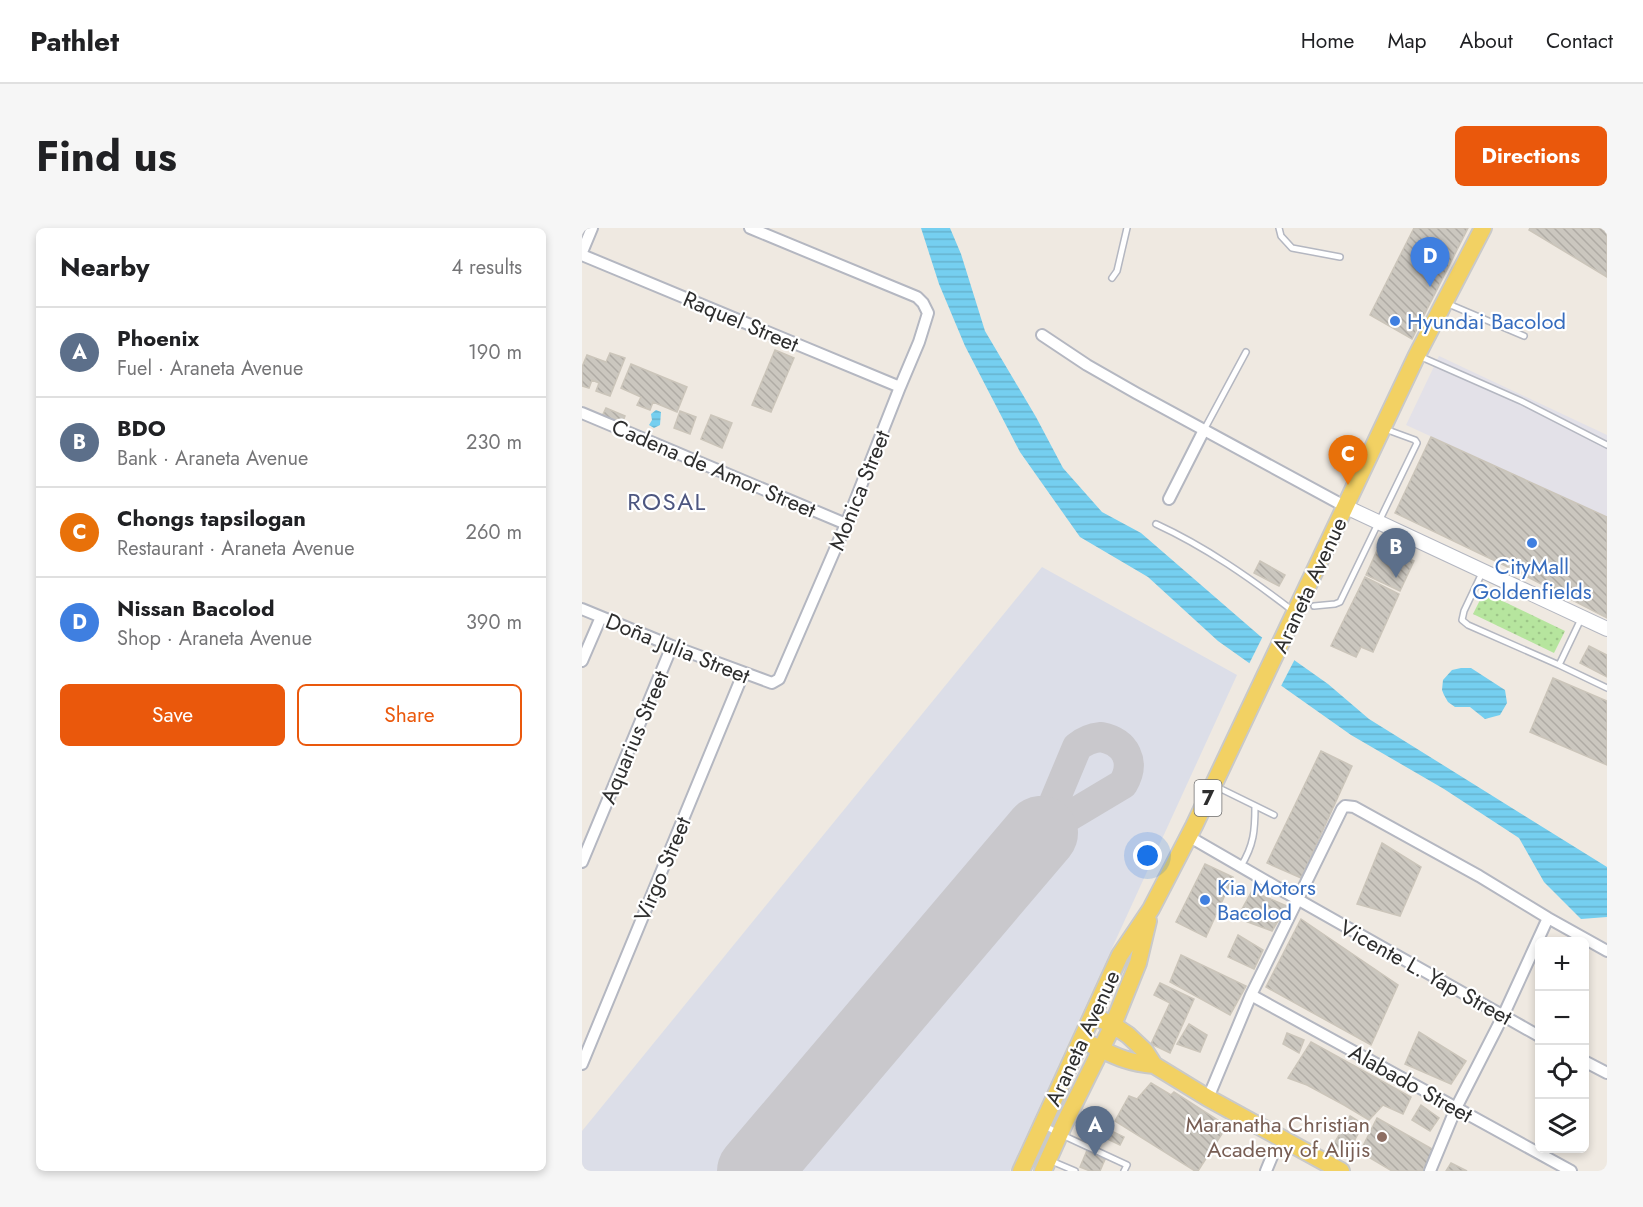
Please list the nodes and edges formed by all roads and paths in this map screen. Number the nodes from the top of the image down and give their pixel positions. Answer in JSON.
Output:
{"nodes":[{"id":1,"x":592,"y":228,"type":"edge"},
{"id":2,"x":750,"y":228,"type":"edge"},
{"id":3,"x":1127,"y":228,"type":"edge"},
{"id":4,"x":1279,"y":228,"type":"edge"},
{"id":5,"x":1483,"y":228,"type":"edge"},
{"id":6,"x":582,"y":253,"type":"edge"},
{"id":7,"x":1340,"y":257,"type":"dead end"},
{"id":8,"x":1112,"y":278,"type":"dead end"},
{"id":9,"x":1444,"y":302,"type":"junction"},
{"id":10,"x":1042,"y":334,"type":"dead end"},
{"id":11,"x":1524,"y":336,"type":"dead end"},
{"id":12,"x":1246,"y":352,"type":"dead end"},
{"id":13,"x":1417,"y":355,"type":"junction"},
{"id":14,"x":900,"y":387,"type":"junction"},
{"id":15,"x":582,"y":413,"type":"edge"},
{"id":16,"x":1382,"y":428,"type":"junction"},
{"id":17,"x":1204,"y":430,"type":"junction"},
{"id":18,"x":1607,"y":445,"type":"edge"},
{"id":19,"x":1169,"y":499,"type":"dead end"},
{"id":20,"x":1346,"y":507,"type":"junction"},
{"id":21,"x":1378,"y":523,"type":"junction"},
{"id":22,"x":846,"y":524,"type":"junction"},
{"id":23,"x":1156,"y":524,"type":"dead end"},
{"id":24,"x":1482,"y":571,"type":"junction"},
{"id":25,"x":1314,"y":606,"type":"dead end"},
{"id":26,"x":582,"y":609,"type":"edge"},
{"id":27,"x":1295,"y":612,"type":"junction"},
{"id":28,"x":601,"y":617,"type":"junction"},
{"id":29,"x":1582,"y":617,"type":"junction"},
{"id":30,"x":1607,"y":629,"type":"edge"},
{"id":31,"x":672,"y":646,"type":"junction"},
{"id":32,"x":582,"y":661,"type":"edge"},
{"id":33,"x":1559,"y":665,"type":"junction"},
{"id":34,"x":743,"y":674,"type":"junction"},
{"id":35,"x":775,"y":683,"type":"joint"},
{"id":36,"x":1607,"y":688,"type":"edge"},
{"id":37,"x":1214,"y":786,"type":"junction"},
{"id":38,"x":1255,"y":806,"type":"junction"},
{"id":39,"x":1275,"y":815,"type":"dead end"},
{"id":40,"x":1188,"y":836,"type":"junction"},
{"id":41,"x":582,"y":862,"type":"edge"},
{"id":42,"x":1241,"y":866,"type":"junction"},
{"id":43,"x":1297,"y":899,"type":"junction"},
{"id":44,"x":1151,"y":909,"type":"junction"},
{"id":45,"x":1548,"y":918,"type":"junction"},
{"id":46,"x":1607,"y":951,"type":"edge"},
{"id":47,"x":1251,"y":995,"type":"junction"},
{"id":48,"x":1093,"y":1016,"type":"junction"},
{"id":49,"x":1503,"y":1016,"type":"junction"},
{"id":50,"x":1113,"y":1024,"type":"junction"},
{"id":51,"x":1535,"y":1034,"type":"edge"},
{"id":52,"x":1080,"y":1040,"type":"junction"},
{"id":53,"x":1101,"y":1049,"type":"junction"},
{"id":54,"x":583,"y":1062,"type":"edge"},
{"id":55,"x":1589,"y":1064,"type":"edge"},
{"id":56,"x":1154,"y":1065,"type":"junction"},
{"id":57,"x":1607,"y":1073,"type":"edge"},
{"id":58,"x":1208,"y":1098,"type":"junction"},
{"id":59,"x":1456,"y":1108,"type":"junction"},
{"id":60,"x":1042,"y":1124,"type":"junction"},
{"id":61,"x":1060,"y":1134,"type":"junction"},
{"id":62,"x":1273,"y":1154,"type":"dead end"},
{"id":63,"x":1045,"y":1165,"type":"edge"},
{"id":64,"x":1021,"y":1171,"type":"edge"},
{"id":65,"x":1076,"y":1171,"type":"edge"},
{"id":66,"x":1124,"y":1171,"type":"edge"},
{"id":67,"x":1266,"y":1171,"type":"edge"},
{"id":68,"x":1341,"y":1171,"type":"edge"},
{"id":69,"x":1430,"y":1171,"type":"edge"},
{"id":70,"x":1571,"y":1171,"type":"edge"}],
"edges":[{"from":1,"to":6,"type":"street"},
{"from":2,"to":14,"type":"street","name":"Monica Street"},
{"from":3,"to":8,"type":"lane"},
{"from":4,"to":7,"type":"lane"},
{"from":5,"to":9,"type":"main road","name":"Araneta Avenue","number":"7"},
{"from":6,"to":14,"type":"street","name":"Raquel Street"},
{"from":9,"to":11,"type":"lane"},
{"from":9,"to":13,"type":"main road","name":"Araneta Avenue","number":"7"},
{"from":10,"to":17,"type":"street"},
{"from":12,"to":17,"type":"lane"},
{"from":13,"to":16,"type":"main road","name":"Araneta Avenue","number":"7"},
{"from":13,"to":18,"type":"lane"},
{"from":14,"to":22,"type":"street","name":"Monica Street"},
{"from":15,"to":22,"type":"street","name":"Cadena de Amor Street"},
{"from":16,"to":20,"type":"main road","name":"Araneta Avenue","number":"7"},
{"from":16,"to":21,"type":"lane"},
{"from":17,"to":19,"type":"street"},
{"from":17,"to":20,"type":"street"},
{"from":20,"to":21,"type":"street"},
{"from":20,"to":27,"type":"main road","name":"Araneta Avenue","number":"7"},
{"from":21,"to":24,"type":"street"},
{"from":21,"to":25,"type":"lane"},
{"from":22,"to":35,"type":"street","name":"Monica Street"},
{"from":23,"to":27,"type":"lane"},
{"from":24,"to":29,"type":"street"},
{"from":24,"to":33,"type":"lane"},
{"from":26,"to":28,"type":"street","name":"Doña Julia Street"},
{"from":27,"to":37,"type":"main road","name":"Araneta Avenue","number":"7"},
{"from":28,"to":31,"type":"street","name":"Doña Julia Street"},
{"from":28,"to":32,"type":"street"},
{"from":29,"to":30,"type":"street"},
{"from":29,"to":33,"type":"lane"},
{"from":31,"to":34,"type":"street","name":"Doña Julia Street"},
{"from":31,"to":41,"type":"street","name":"Aquarius Street"},
{"from":33,"to":36,"type":"lane"},
{"from":34,"to":35,"type":"street","name":"Doña Julia Street"},
{"from":34,"to":54,"type":"street","name":"Virgo Street"},
{"from":37,"to":38,"type":"lane"},
{"from":37,"to":40,"type":"main road","name":"Araneta Avenue","number":"7"},
{"from":38,"to":39,"type":"lane"},
{"from":38,"to":42,"type":"lane"},
{"from":40,"to":42,"type":"street","name":"Vicente L. Yap Street"},
{"from":40,"to":44,"type":"main road","name":"Araneta Avenue","number":"7"},
{"from":42,"to":43,"type":"street","name":"Vicente L. Yap Street"},
{"from":43,"to":45,"type":"street"},
{"from":43,"to":47,"type":"street"},
{"from":43,"to":49,"type":"street","name":"Vicente L. Yap Street"},
{"from":44,"to":48,"type":"main road","name":"Araneta Avenue","number":"7"},
{"from":44,"to":50,"type":"main road","name":"Araneta Avenue","number":"7"},
{"from":45,"to":46,"type":"street"},
{"from":45,"to":49,"type":"street"},
{"from":47,"to":58,"type":"street"},
{"from":47,"to":59,"type":"street","name":"Alabado Street"},
{"from":48,"to":50,"type":"main road"},
{"from":48,"to":52,"type":"main road","name":"Araneta Avenue","number":"7"},
{"from":49,"to":51,"type":"street","name":"Vicente L. Yap Street"},
{"from":49,"to":59,"type":"street"},
{"from":50,"to":53,"type":"main road","name":"Araneta Avenue","number":"7"},
{"from":50,"to":56,"type":"main road"},
{"from":52,"to":53,"type":"main road"},
{"from":52,"to":60,"type":"main road","name":"Araneta Avenue","number":"7"},
{"from":53,"to":56,"type":"main road"},
{"from":53,"to":61,"type":"main road","name":"Araneta Avenue","number":"7"},
{"from":55,"to":57,"type":"street"},
{"from":56,"to":58,"type":"main road"},
{"from":58,"to":68,"type":"main road"},
{"from":59,"to":69,"type":"street"},
{"from":59,"to":70,"type":"street","name":"Alabado Street"},
{"from":60,"to":61,"type":"lane"},
{"from":60,"to":64,"type":"main road","name":"Araneta Avenue","number":"7"},
{"from":61,"to":63,"type":"main road","name":"Araneta Avenue","number":"7"},
{"from":61,"to":66,"type":"lane"},
{"from":62,"to":67,"type":"street"},
{"from":63,"to":65,"type":"lane"}]}
